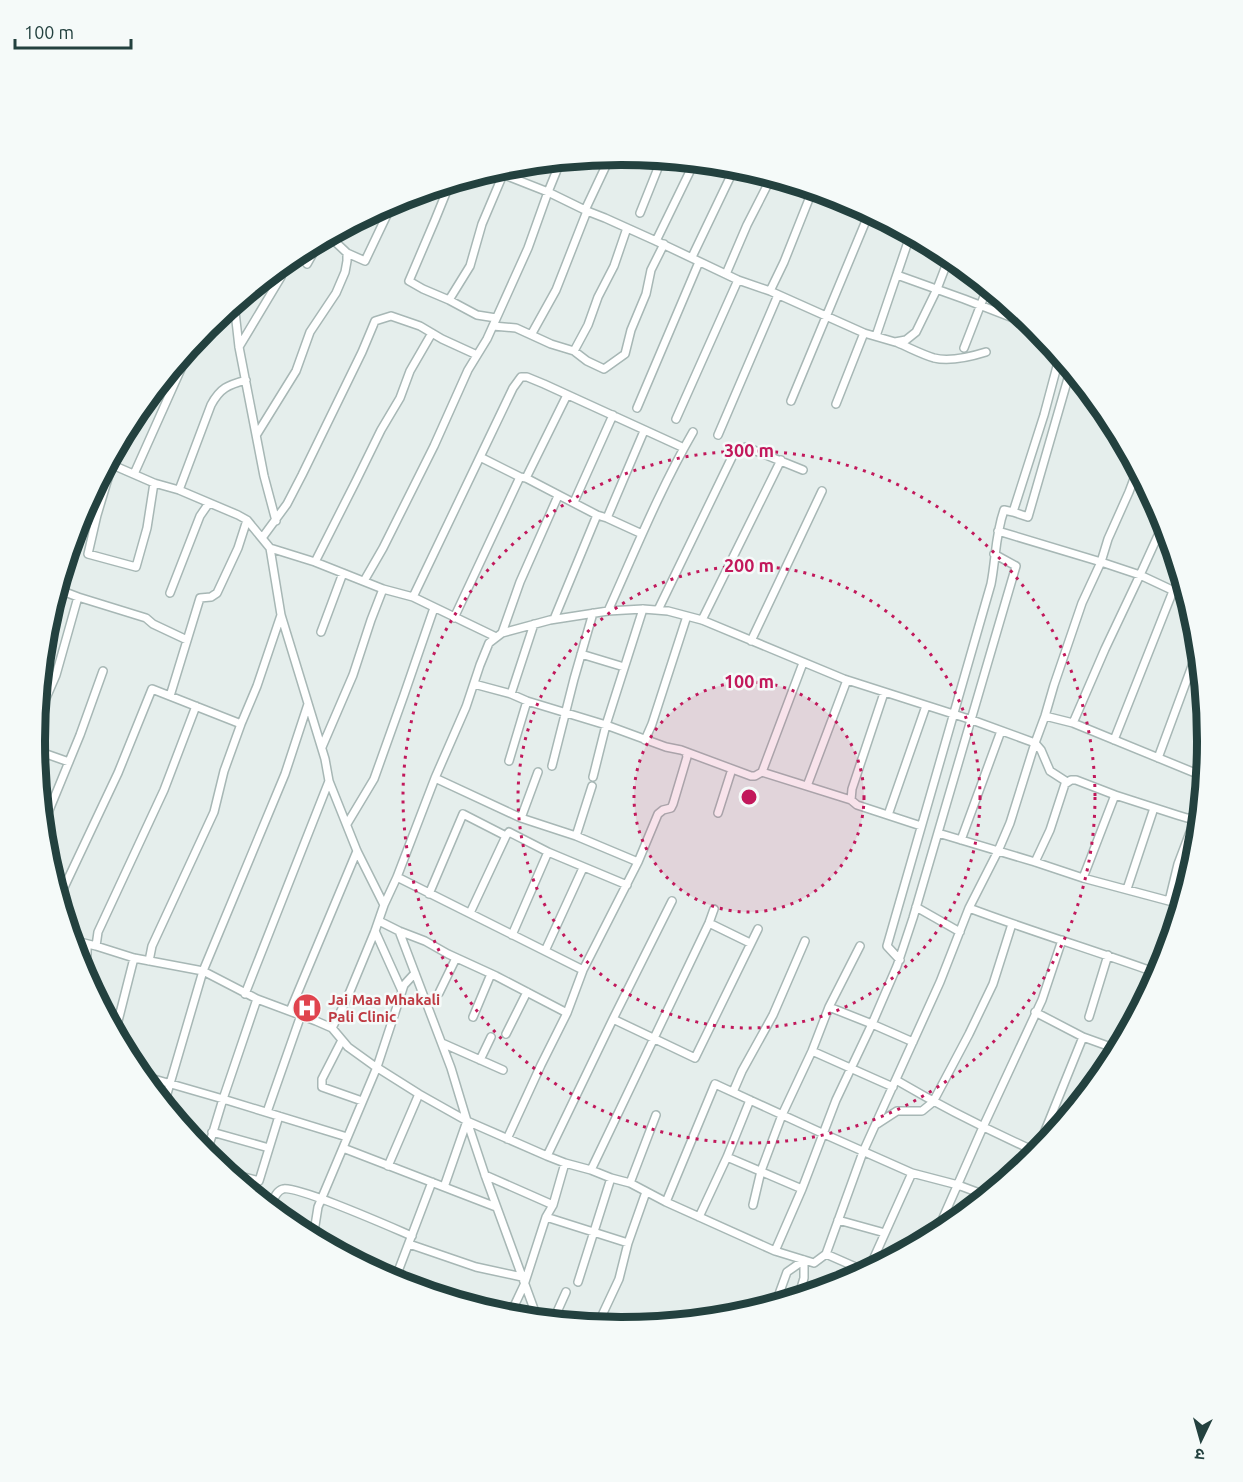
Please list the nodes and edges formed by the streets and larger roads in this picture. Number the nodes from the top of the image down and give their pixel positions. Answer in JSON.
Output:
{"nodes":[{"id":1,"x":607,"y":165,"type":"edge"},
{"id":2,"x":659,"y":166,"type":"edge"},
{"id":3,"x":558,"y":168,"type":"edge"},
{"id":4,"x":692,"y":169,"type":"edge"},
{"id":5,"x":731,"y":175,"type":"edge"},
{"id":6,"x":507,"y":176,"type":"edge"},
{"id":7,"x":502,"y":178,"type":"edge"},
{"id":8,"x":768,"y":183,"type":"edge"},
{"id":9,"x":446,"y":192,"type":"edge"},
{"id":10,"x":548,"y":192,"type":"junction"},
{"id":11,"x":810,"y":196,"type":"edge"},
{"id":12,"x":586,"y":210,"type":"junction"},
{"id":13,"x":640,"y":213,"type":"dead end"},
{"id":14,"x":387,"y":215,"type":"edge"},
{"id":15,"x":866,"y":219,"type":"edge"},
{"id":16,"x":627,"y":228,"type":"junction"},
{"id":17,"x":335,"y":241,"type":"edge"},
{"id":18,"x":908,"y":241,"type":"edge"},
{"id":19,"x":660,"y":243,"type":"junction"},
{"id":20,"x":347,"y":253,"type":"junction"},
{"id":21,"x":312,"y":255,"type":"edge"},
{"id":22,"x":692,"y":257,"type":"junction"},
{"id":23,"x":699,"y":262,"type":"junction"},
{"id":24,"x":307,"y":264,"type":"dead end"},
{"id":25,"x":946,"y":265,"type":"edge"},
{"id":26,"x":726,"y":274,"type":"junction"},
{"id":27,"x":897,"y":275,"type":"junction"},
{"id":28,"x":281,"y":277,"type":"dead end"},
{"id":29,"x":738,"y":280,"type":"junction"},
{"id":30,"x":937,"y":290,"type":"junction"},
{"id":31,"x":770,"y":291,"type":"junction"},
{"id":32,"x":985,"y":294,"type":"edge"},
{"id":33,"x":778,"y":295,"type":"junction"},
{"id":34,"x":449,"y":300,"type":"junction"},
{"id":35,"x":980,"y":305,"type":"junction"},
{"id":36,"x":235,"y":313,"type":"edge"},
{"id":37,"x":825,"y":316,"type":"junction"},
{"id":38,"x":1013,"y":318,"type":"edge"},
{"id":39,"x":494,"y":322,"type":"junction"},
{"id":40,"x":432,"y":333,"type":"junction"},
{"id":41,"x":864,"y":333,"type":"junction"},
{"id":42,"x":531,"y":335,"type":"junction"},
{"id":43,"x":876,"y":336,"type":"junction"},
{"id":44,"x":895,"y":342,"type":"junction"},
{"id":45,"x":239,"y":347,"type":"junction"},
{"id":46,"x":964,"y":348,"type":"dead end"},
{"id":47,"x":574,"y":351,"type":"junction"},
{"id":48,"x":986,"y":352,"type":"dead end"},
{"id":49,"x":477,"y":355,"type":"junction"},
{"id":50,"x":1058,"y":364,"type":"edge"},
{"id":51,"x":180,"y":370,"type":"edge"},
{"id":52,"x":1068,"y":377,"type":"edge"},
{"id":53,"x":246,"y":380,"type":"junction"},
{"id":54,"x":567,"y":395,"type":"junction"},
{"id":55,"x":791,"y":401,"type":"dead end"},
{"id":56,"x":836,"y":404,"type":"dead end"},
{"id":57,"x":637,"y":408,"type":"dead end"},
{"id":58,"x":613,"y":415,"type":"junction"},
{"id":59,"x":676,"y":419,"type":"dead end"},
{"id":60,"x":644,"y":431,"type":"junction"},
{"id":61,"x":693,"y":432,"type":"dead end"},
{"id":62,"x":257,"y":434,"type":"junction"},
{"id":63,"x":718,"y":435,"type":"dead end"},
{"id":64,"x":684,"y":448,"type":"junction"},
{"id":65,"x":480,"y":457,"type":"junction"},
{"id":66,"x":780,"y":460,"type":"junction"},
{"id":67,"x":115,"y":466,"type":"edge"},
{"id":68,"x":803,"y":470,"type":"dead end"},
{"id":69,"x":134,"y":474,"type":"junction"},
{"id":70,"x":523,"y":478,"type":"junction"},
{"id":71,"x":1134,"y":478,"type":"edge"},
{"id":72,"x":154,"y":483,"type":"junction"},
{"id":73,"x":105,"y":484,"type":"edge"},
{"id":74,"x":178,"y":490,"type":"junction"},
{"id":75,"x":822,"y":491,"type":"dead end"},
{"id":76,"x":558,"y":496,"type":"junction"},
{"id":77,"x":574,"y":502,"type":"junction"},
{"id":78,"x":209,"y":503,"type":"junction"},
{"id":79,"x":1013,"y":512,"type":"junction"},
{"id":80,"x":597,"y":515,"type":"junction"},
{"id":81,"x":607,"y":518,"type":"junction"},
{"id":82,"x":247,"y":520,"type":"junction"},
{"id":83,"x":276,"y":521,"type":"junction"},
{"id":84,"x":998,"y":531,"type":"junction"},
{"id":85,"x":1159,"y":533,"type":"edge"},
{"id":86,"x":642,"y":534,"type":"junction"},
{"id":87,"x":262,"y":538,"type":"junction"},
{"id":88,"x":270,"y":548,"type":"junction"},
{"id":89,"x":994,"y":554,"type":"junction"},
{"id":90,"x":315,"y":562,"type":"junction"},
{"id":91,"x":1101,"y":562,"type":"junction"},
{"id":92,"x":343,"y":573,"type":"junction"},
{"id":93,"x":1140,"y":575,"type":"junction"},
{"id":94,"x":364,"y":581,"type":"junction"},
{"id":95,"x":383,"y":589,"type":"junction"},
{"id":96,"x":1173,"y":591,"type":"junction"},
{"id":97,"x":65,"y":592,"type":"edge"},
{"id":98,"x":1178,"y":592,"type":"edge"},
{"id":99,"x":170,"y":593,"type":"dead end"},
{"id":100,"x":78,"y":597,"type":"junction"},
{"id":101,"x":413,"y":597,"type":"junction"},
{"id":102,"x":434,"y":608,"type":"junction"},
{"id":103,"x":643,"y":609,"type":"junction"},
{"id":104,"x":658,"y":610,"type":"junction"},
{"id":105,"x":608,"y":611,"type":"junction"},
{"id":106,"x":593,"y":613,"type":"junction"},
{"id":107,"x":281,"y":615,"type":"junction"},
{"id":108,"x":687,"y":616,"type":"junction"},
{"id":109,"x":454,"y":618,"type":"junction"},
{"id":110,"x":554,"y":619,"type":"junction"},
{"id":111,"x":702,"y":620,"type":"junction"},
{"id":112,"x":534,"y":624,"type":"junction"},
{"id":113,"x":321,"y":632,"type":"dead end"},
{"id":114,"x":499,"y":635,"type":"junction"},
{"id":115,"x":187,"y":640,"type":"junction"},
{"id":116,"x":751,"y":641,"type":"junction"},
{"id":117,"x":581,"y":654,"type":"junction"},
{"id":118,"x":803,"y":663,"type":"junction"},
{"id":119,"x":1193,"y":664,"type":"edge"},
{"id":120,"x":624,"y":667,"type":"junction"},
{"id":121,"x":103,"y":670,"type":"dead end"},
{"id":122,"x":847,"y":680,"type":"junction"},
{"id":123,"x":474,"y":684,"type":"junction"},
{"id":124,"x":884,"y":693,"type":"junction"},
{"id":125,"x":511,"y":694,"type":"junction"},
{"id":126,"x":47,"y":696,"type":"edge"},
{"id":127,"x":170,"y":696,"type":"junction"},
{"id":128,"x":526,"y":701,"type":"junction"},
{"id":129,"x":308,"y":703,"type":"junction"},
{"id":130,"x":196,"y":706,"type":"junction"},
{"id":131,"x":926,"y":706,"type":"junction"},
{"id":132,"x":567,"y":713,"type":"junction"},
{"id":133,"x":954,"y":714,"type":"junction"},
{"id":134,"x":1045,"y":716,"type":"junction"},
{"id":135,"x":972,"y":720,"type":"junction"},
{"id":136,"x":1074,"y":723,"type":"junction"},
{"id":137,"x":241,"y":724,"type":"junction"},
{"id":138,"x":606,"y":725,"type":"junction"},
{"id":139,"x":1001,"y":731,"type":"junction"},
{"id":140,"x":645,"y":740,"type":"junction"},
{"id":141,"x":1114,"y":740,"type":"junction"},
{"id":142,"x":1035,"y":743,"type":"junction"},
{"id":143,"x":321,"y":747,"type":"junction"},
{"id":144,"x":686,"y":752,"type":"junction"},
{"id":145,"x":45,"y":754,"type":"edge"},
{"id":146,"x":1158,"y":758,"type":"junction"},
{"id":147,"x":509,"y":761,"type":"dead end"},
{"id":148,"x":69,"y":762,"type":"junction"},
{"id":149,"x":552,"y":766,"type":"dead end"},
{"id":150,"x":732,"y":769,"type":"junction"},
{"id":151,"x":538,"y":772,"type":"dead end"},
{"id":152,"x":762,"y":772,"type":"junction"},
{"id":153,"x":1197,"y":774,"type":"edge"},
{"id":154,"x":593,"y":777,"type":"dead end"},
{"id":155,"x":435,"y":778,"type":"junction"},
{"id":156,"x":329,"y":781,"type":"junction"},
{"id":157,"x":1067,"y":782,"type":"junction"},
{"id":158,"x":592,"y":786,"type":"dead end"},
{"id":159,"x":807,"y":786,"type":"junction"},
{"id":160,"x":1115,"y":795,"type":"junction"},
{"id":161,"x":851,"y":800,"type":"junction"},
{"id":162,"x":1154,"y":808,"type":"junction"},
{"id":163,"x":49,"y":810,"type":"edge"},
{"id":164,"x":718,"y":813,"type":"dead end"},
{"id":165,"x":888,"y":815,"type":"junction"},
{"id":166,"x":521,"y":818,"type":"junction"},
{"id":167,"x":1193,"y":818,"type":"edge"},
{"id":168,"x":347,"y":824,"type":"junction"},
{"id":169,"x":921,"y":826,"type":"junction"},
{"id":170,"x":938,"y":833,"type":"junction"},
{"id":171,"x":506,"y":836,"type":"junction"},
{"id":172,"x":576,"y":836,"type":"junction"},
{"id":173,"x":1190,"y":838,"type":"edge"},
{"id":174,"x":961,"y":840,"type":"junction"},
{"id":175,"x":357,"y":851,"type":"junction"},
{"id":176,"x":998,"y":851,"type":"junction"},
{"id":177,"x":548,"y":852,"type":"junction"},
{"id":178,"x":638,"y":862,"type":"junction"},
{"id":179,"x":1035,"y":862,"type":"junction"},
{"id":180,"x":583,"y":868,"type":"junction"},
{"id":181,"x":397,"y":877,"type":"junction"},
{"id":182,"x":1083,"y":878,"type":"junction"},
{"id":183,"x":627,"y":885,"type":"junction"},
{"id":184,"x":64,"y":887,"type":"edge"},
{"id":185,"x":1127,"y":889,"type":"junction"},
{"id":186,"x":429,"y":894,"type":"junction"},
{"id":187,"x":672,"y":901,"type":"dead end"},
{"id":188,"x":1169,"y":901,"type":"junction"},
{"id":189,"x":1174,"y":902,"type":"edge"},
{"id":190,"x":384,"y":905,"type":"junction"},
{"id":191,"x":916,"y":907,"type":"junction"},
{"id":192,"x":969,"y":908,"type":"junction"},
{"id":193,"x":714,"y":909,"type":"dead end"},
{"id":194,"x":470,"y":913,"type":"junction"},
{"id":195,"x":379,"y":921,"type":"junction"},
{"id":196,"x":709,"y":923,"type":"junction"},
{"id":197,"x":1012,"y":924,"type":"junction"},
{"id":198,"x":758,"y":929,"type":"dead end"},
{"id":199,"x":375,"y":931,"type":"junction"},
{"id":200,"x":399,"y":931,"type":"junction"},
{"id":201,"x":960,"y":932,"type":"junction"},
{"id":202,"x":512,"y":935,"type":"junction"},
{"id":203,"x":1062,"y":940,"type":"junction"},
{"id":204,"x":805,"y":941,"type":"dead end"},
{"id":205,"x":82,"y":942,"type":"edge"},
{"id":206,"x":750,"y":943,"type":"junction"},
{"id":207,"x":92,"y":945,"type":"junction"},
{"id":208,"x":860,"y":946,"type":"dead end"},
{"id":209,"x":545,"y":951,"type":"junction"},
{"id":210,"x":1108,"y":955,"type":"junction"},
{"id":211,"x":87,"y":956,"type":"edge"},
{"id":212,"x":134,"y":958,"type":"junction"},
{"id":213,"x":456,"y":958,"type":"junction"},
{"id":214,"x":900,"y":960,"type":"junction"},
{"id":215,"x":149,"y":961,"type":"junction"},
{"id":216,"x":583,"y":970,"type":"junction"},
{"id":217,"x":1151,"y":970,"type":"edge"},
{"id":218,"x":203,"y":971,"type":"junction"},
{"id":219,"x":415,"y":973,"type":"junction"},
{"id":220,"x":491,"y":974,"type":"junction"},
{"id":221,"x":402,"y":991,"type":"junction"},
{"id":222,"x":526,"y":992,"type":"junction"},
{"id":223,"x":439,"y":993,"type":"dead end"},
{"id":224,"x":245,"y":994,"type":"junction"},
{"id":225,"x":256,"y":999,"type":"junction"},
{"id":226,"x":829,"y":1007,"type":"junction"},
{"id":227,"x":290,"y":1011,"type":"junction"},
{"id":228,"x":1035,"y":1012,"type":"junction"},
{"id":229,"x":567,"y":1013,"type":"junction"},
{"id":230,"x":301,"y":1015,"type":"junction"},
{"id":231,"x":473,"y":1017,"type":"dead end"},
{"id":232,"x":1089,"y":1017,"type":"dead end"},
{"id":233,"x":613,"y":1019,"type":"junction"},
{"id":234,"x":118,"y":1022,"type":"edge"},
{"id":235,"x":872,"y":1024,"type":"junction"},
{"id":236,"x":332,"y":1028,"type":"junction"},
{"id":237,"x":506,"y":1034,"type":"dead end"},
{"id":238,"x":490,"y":1037,"type":"dead end"},
{"id":239,"x":1083,"y":1037,"type":"junction"},
{"id":240,"x":653,"y":1039,"type":"junction"},
{"id":241,"x":342,"y":1040,"type":"junction"},
{"id":242,"x":913,"y":1042,"type":"junction"},
{"id":243,"x":442,"y":1043,"type":"junction"},
{"id":244,"x":1110,"y":1047,"type":"edge"},
{"id":245,"x":812,"y":1051,"type":"junction"},
{"id":246,"x":480,"y":1060,"type":"junction"},
{"id":247,"x":377,"y":1067,"type":"junction"},
{"id":248,"x":851,"y":1067,"type":"junction"},
{"id":249,"x":502,"y":1070,"type":"dead end"},
{"id":250,"x":155,"y":1080,"type":"edge"},
{"id":251,"x":894,"y":1083,"type":"junction"},
{"id":252,"x":170,"y":1084,"type":"junction"},
{"id":253,"x":733,"y":1092,"type":"junction"},
{"id":254,"x":419,"y":1094,"type":"junction"},
{"id":255,"x":167,"y":1095,"type":"edge"},
{"id":256,"x":223,"y":1099,"type":"junction"},
{"id":257,"x":750,"y":1100,"type":"junction"},
{"id":258,"x":362,"y":1101,"type":"junction"},
{"id":259,"x":933,"y":1102,"type":"junction"},
{"id":260,"x":267,"y":1112,"type":"junction"},
{"id":261,"x":656,"y":1115,"type":"dead end"},
{"id":262,"x":782,"y":1115,"type":"junction"},
{"id":263,"x":279,"y":1116,"type":"junction"},
{"id":264,"x":467,"y":1121,"type":"junction"},
{"id":265,"x":875,"y":1126,"type":"junction"},
{"id":266,"x":983,"y":1127,"type":"junction"},
{"id":267,"x":1046,"y":1130,"type":"edge"},
{"id":268,"x":213,"y":1132,"type":"junction"},
{"id":269,"x":824,"y":1134,"type":"junction"},
{"id":270,"x":347,"y":1137,"type":"junction"},
{"id":271,"x":507,"y":1139,"type":"junction"},
{"id":272,"x":209,"y":1144,"type":"edge"},
{"id":273,"x":269,"y":1148,"type":"junction"},
{"id":274,"x":343,"y":1148,"type":"junction"},
{"id":275,"x":1028,"y":1150,"type":"edge"},
{"id":276,"x":863,"y":1152,"type":"junction"},
{"id":277,"x":547,"y":1156,"type":"junction"},
{"id":278,"x":727,"y":1157,"type":"junction"},
{"id":279,"x":566,"y":1163,"type":"junction"},
{"id":280,"x":388,"y":1166,"type":"junction"},
{"id":281,"x":591,"y":1170,"type":"junction"},
{"id":282,"x":761,"y":1171,"type":"junction"},
{"id":283,"x":912,"y":1173,"type":"junction"},
{"id":284,"x":485,"y":1175,"type":"junction"},
{"id":285,"x":245,"y":1177,"type":"edge"},
{"id":286,"x":611,"y":1178,"type":"junction"},
{"id":287,"x":432,"y":1182,"type":"junction"},
{"id":288,"x":630,"y":1183,"type":"junction"},
{"id":289,"x":958,"y":1185,"type":"junction"},
{"id":290,"x":444,"y":1187,"type":"junction"},
{"id":291,"x":802,"y":1189,"type":"junction"},
{"id":292,"x":646,"y":1192,"type":"junction"},
{"id":293,"x":979,"y":1193,"type":"edge"},
{"id":294,"x":321,"y":1198,"type":"junction"},
{"id":295,"x":274,"y":1200,"type":"edge"},
{"id":296,"x":666,"y":1202,"type":"junction"},
{"id":297,"x":553,"y":1205,"type":"junction"},
{"id":298,"x":753,"y":1205,"type":"dead end"},
{"id":299,"x":496,"y":1207,"type":"junction"},
{"id":300,"x":546,"y":1217,"type":"junction"},
{"id":301,"x":699,"y":1217,"type":"junction"},
{"id":302,"x":838,"y":1220,"type":"junction"},
{"id":303,"x":942,"y":1220,"type":"edge"},
{"id":304,"x":314,"y":1228,"type":"edge"},
{"id":305,"x":594,"y":1232,"type":"junction"},
{"id":306,"x":885,"y":1233,"type":"junction"},
{"id":307,"x":412,"y":1236,"type":"junction"},
{"id":308,"x":628,"y":1243,"type":"junction"},
{"id":309,"x":409,"y":1244,"type":"junction"},
{"id":310,"x":775,"y":1251,"type":"junction"},
{"id":311,"x":826,"y":1254,"type":"junction"},
{"id":312,"x":874,"y":1259,"type":"edge"},
{"id":313,"x":804,"y":1260,"type":"junction"},
{"id":314,"x":857,"y":1267,"type":"edge"},
{"id":315,"x":397,"y":1272,"type":"edge"},
{"id":316,"x":522,"y":1277,"type":"junction"},
{"id":317,"x":578,"y":1281,"type":"dead end"},
{"id":318,"x":524,"y":1285,"type":"junction"},
{"id":319,"x":801,"y":1289,"type":"edge"},
{"id":320,"x":566,"y":1292,"type":"dead end"},
{"id":321,"x":778,"y":1296,"type":"edge"},
{"id":322,"x":514,"y":1307,"type":"edge"},
{"id":323,"x":534,"y":1311,"type":"edge"},
{"id":324,"x":556,"y":1314,"type":"edge"},
{"id":325,"x":601,"y":1317,"type":"edge"}],
"edges":[{"from":1,"to":12,"type":"street"},
{"from":2,"to":13,"type":"street"},
{"from":3,"to":10,"type":"street"},
{"from":4,"to":19,"type":"street"},
{"from":5,"to":22,"type":"street"},
{"from":6,"to":10,"type":"street"},
{"from":7,"to":34,"type":"street"},
{"from":8,"to":26,"type":"street"},
{"from":9,"to":34,"type":"street"},
{"from":10,"to":12,"type":"street"},
{"from":10,"to":39,"type":"street"},
{"from":11,"to":31,"type":"street"},
{"from":12,"to":16,"type":"street"},
{"from":12,"to":42,"type":"street"},
{"from":14,"to":20,"type":"street"},
{"from":15,"to":37,"type":"street"},
{"from":16,"to":19,"type":"street"},
{"from":16,"to":47,"type":"street"},
{"from":17,"to":20,"type":"street"},
{"from":18,"to":27,"type":"street"},
{"from":19,"to":22,"type":"street"},
{"from":19,"to":47,"type":"street"},
{"from":20,"to":62,"type":"street"},
{"from":21,"to":24,"type":"street"},
{"from":22,"to":23,"type":"street"},
{"from":23,"to":26,"type":"street"},
{"from":23,"to":57,"type":"street"},
{"from":25,"to":30,"type":"street"},
{"from":26,"to":29,"type":"street"},
{"from":27,"to":30,"type":"street"},
{"from":27,"to":43,"type":"street"},
{"from":28,"to":45,"type":"street"},
{"from":29,"to":31,"type":"street"},
{"from":29,"to":59,"type":"street"},
{"from":30,"to":35,"type":"street"},
{"from":30,"to":44,"type":"street"},
{"from":31,"to":33,"type":"street"},
{"from":32,"to":35,"type":"street"},
{"from":33,"to":37,"type":"street"},
{"from":33,"to":63,"type":"street"},
{"from":34,"to":39,"type":"street"},
{"from":35,"to":38,"type":"street"},
{"from":35,"to":46,"type":"street"},
{"from":36,"to":45,"type":"street"},
{"from":37,"to":41,"type":"street"},
{"from":37,"to":55,"type":"street"},
{"from":39,"to":42,"type":"street"},
{"from":39,"to":49,"type":"street"},
{"from":40,"to":49,"type":"street"},
{"from":40,"to":83,"type":"street"},
{"from":40,"to":90,"type":"street"},
{"from":41,"to":43,"type":"street"},
{"from":41,"to":56,"type":"street"},
{"from":42,"to":47,"type":"street"},
{"from":43,"to":44,"type":"street"},
{"from":44,"to":48,"type":"street"},
{"from":45,"to":53,"type":"street"},
{"from":49,"to":94,"type":"street"},
{"from":50,"to":79,"type":"street"},
{"from":51,"to":69,"type":"street"},
{"from":52,"to":79,"type":"street"},
{"from":53,"to":62,"type":"street"},
{"from":53,"to":74,"type":"street"},
{"from":54,"to":58,"type":"street"},
{"from":54,"to":65,"type":"street"},
{"from":54,"to":70,"type":"street"},
{"from":58,"to":60,"type":"street"},
{"from":58,"to":77,"type":"street"},
{"from":60,"to":64,"type":"street"},
{"from":60,"to":81,"type":"street"},
{"from":61,"to":64,"type":"street"},
{"from":62,"to":83,"type":"street"},
{"from":64,"to":86,"type":"street"},
{"from":65,"to":70,"type":"street"},
{"from":65,"to":101,"type":"street"},
{"from":66,"to":68,"type":"street"},
{"from":66,"to":104,"type":"street"},
{"from":66,"to":111,"type":"street"},
{"from":67,"to":69,"type":"street"},
{"from":69,"to":72,"type":"street"},
{"from":70,"to":76,"type":"street"},
{"from":70,"to":109,"type":"street"},
{"from":71,"to":91,"type":"street"},
{"from":72,"to":73,"type":"street"},
{"from":72,"to":74,"type":"street"},
{"from":74,"to":78,"type":"street"},
{"from":75,"to":116,"type":"street"},
{"from":76,"to":77,"type":"street"},
{"from":76,"to":114,"type":"street"},
{"from":77,"to":80,"type":"street"},
{"from":78,"to":82,"type":"street"},
{"from":78,"to":99,"type":"street"},
{"from":79,"to":84,"type":"street"},
{"from":80,"to":81,"type":"street"},
{"from":80,"to":110,"type":"street"},
{"from":81,"to":86,"type":"street"},
{"from":82,"to":87,"type":"street"},
{"from":82,"to":115,"type":"street"},
{"from":83,"to":87,"type":"street"},
{"from":84,"to":89,"type":"street"},
{"from":84,"to":91,"type":"street"},
{"from":85,"to":93,"type":"street"},
{"from":86,"to":105,"type":"street"},
{"from":87,"to":88,"type":"street"},
{"from":88,"to":90,"type":"street"},
{"from":88,"to":107,"type":"street"},
{"from":89,"to":133,"type":"street"},
{"from":89,"to":135,"type":"street"},
{"from":90,"to":92,"type":"street"},
{"from":91,"to":93,"type":"street"},
{"from":91,"to":134,"type":"street"},
{"from":92,"to":94,"type":"street"},
{"from":92,"to":113,"type":"street"},
{"from":93,"to":96,"type":"street"},
{"from":93,"to":136,"type":"street"},
{"from":94,"to":95,"type":"street"},
{"from":95,"to":101,"type":"street"},
{"from":95,"to":143,"type":"street"},
{"from":96,"to":98,"type":"street"},
{"from":96,"to":141,"type":"street"},
{"from":97,"to":100,"type":"street"},
{"from":100,"to":115,"type":"street"},
{"from":100,"to":126,"type":"street"},
{"from":101,"to":102,"type":"street"},
{"from":102,"to":109,"type":"street"},
{"from":102,"to":168,"type":"street"},
{"from":103,"to":104,"type":"street"},
{"from":103,"to":105,"type":"street"},
{"from":103,"to":120,"type":"street"},
{"from":104,"to":108,"type":"street"},
{"from":105,"to":106,"type":"street"},
{"from":106,"to":110,"type":"street"},
{"from":106,"to":117,"type":"street"},
{"from":107,"to":129,"type":"street"},
{"from":107,"to":137,"type":"street"},
{"from":108,"to":111,"type":"street"},
{"from":108,"to":140,"type":"street"},
{"from":109,"to":114,"type":"street"},
{"from":110,"to":112,"type":"street"},
{"from":111,"to":116,"type":"street"},
{"from":112,"to":114,"type":"street"},
{"from":112,"to":125,"type":"street"},
{"from":114,"to":123,"type":"street"},
{"from":115,"to":127,"type":"street"},
{"from":116,"to":118,"type":"street"},
{"from":117,"to":120,"type":"street"},
{"from":117,"to":132,"type":"street"},
{"from":118,"to":122,"type":"street"},
{"from":118,"to":152,"type":"street"},
{"from":119,"to":146,"type":"street"},
{"from":120,"to":138,"type":"street"},
{"from":121,"to":148,"type":"street"},
{"from":122,"to":124,"type":"street"},
{"from":122,"to":159,"type":"street"},
{"from":123,"to":125,"type":"street"},
{"from":123,"to":155,"type":"street"},
{"from":124,"to":131,"type":"street"},
{"from":124,"to":161,"type":"street"},
{"from":125,"to":128,"type":"street"},
{"from":127,"to":130,"type":"street"},
{"from":127,"to":184,"type":"street"},
{"from":128,"to":132,"type":"street"},
{"from":128,"to":147,"type":"street"},
{"from":129,"to":143,"type":"street"},
{"from":129,"to":218,"type":"street"},
{"from":130,"to":137,"type":"street"},
{"from":130,"to":207,"type":"street"},
{"from":131,"to":133,"type":"street"},
{"from":131,"to":165,"type":"street"},
{"from":132,"to":138,"type":"street"},
{"from":132,"to":149,"type":"street"},
{"from":133,"to":135,"type":"street"},
{"from":133,"to":169,"type":"street"},
{"from":134,"to":136,"type":"street"},
{"from":134,"to":142,"type":"street"},
{"from":135,"to":139,"type":"street"},
{"from":135,"to":170,"type":"street"},
{"from":136,"to":141,"type":"street"},
{"from":137,"to":215,"type":"street"},
{"from":138,"to":140,"type":"street"},
{"from":138,"to":154,"type":"street"},
{"from":139,"to":142,"type":"street"},
{"from":139,"to":174,"type":"street"},
{"from":140,"to":144,"type":"street"},
{"from":141,"to":146,"type":"street"},
{"from":142,"to":157,"type":"street"},
{"from":142,"to":176,"type":"street"},
{"from":143,"to":156,"type":"street"},
{"from":144,"to":150,"type":"street"},
{"from":144,"to":178,"type":"street"},
{"from":145,"to":148,"type":"street"},
{"from":146,"to":153,"type":"street"},
{"from":148,"to":163,"type":"street"},
{"from":150,"to":152,"type":"street"},
{"from":150,"to":164,"type":"street"},
{"from":151,"to":166,"type":"street"},
{"from":152,"to":159,"type":"street"},
{"from":155,"to":166,"type":"street"},
{"from":155,"to":181,"type":"street"},
{"from":156,"to":168,"type":"street"},
{"from":156,"to":224,"type":"street"},
{"from":157,"to":160,"type":"street"},
{"from":157,"to":179,"type":"street"},
{"from":158,"to":172,"type":"street"},
{"from":159,"to":161,"type":"street"},
{"from":160,"to":162,"type":"street"},
{"from":160,"to":182,"type":"street"},
{"from":161,"to":165,"type":"street"},
{"from":162,"to":167,"type":"street"},
{"from":162,"to":185,"type":"street"},
{"from":165,"to":169,"type":"street"},
{"from":166,"to":172,"type":"street"},
{"from":168,"to":175,"type":"street"},
{"from":169,"to":214,"type":"street"},
{"from":170,"to":174,"type":"street"},
{"from":170,"to":191,"type":"street"},
{"from":171,"to":177,"type":"street"},
{"from":171,"to":186,"type":"street"},
{"from":171,"to":194,"type":"street"},
{"from":172,"to":178,"type":"street"},
{"from":173,"to":188,"type":"street"},
{"from":174,"to":176,"type":"street"},
{"from":175,"to":190,"type":"street"},
{"from":175,"to":227,"type":"street"},
{"from":176,"to":179,"type":"street"},
{"from":176,"to":192,"type":"street"},
{"from":177,"to":180,"type":"street"},
{"from":177,"to":202,"type":"street"},
{"from":178,"to":183,"type":"street"},
{"from":179,"to":182,"type":"street"},
{"from":180,"to":183,"type":"street"},
{"from":180,"to":209,"type":"street"},
{"from":181,"to":186,"type":"street"},
{"from":181,"to":190,"type":"street"},
{"from":182,"to":185,"type":"street"},
{"from":183,"to":216,"type":"street"},
{"from":185,"to":188,"type":"street"},
{"from":186,"to":194,"type":"street"},
{"from":187,"to":233,"type":"street"},
{"from":188,"to":189,"type":"street"},
{"from":190,"to":195,"type":"street"},
{"from":191,"to":201,"type":"street"},
{"from":191,"to":214,"type":"street"},
{"from":192,"to":197,"type":"street"},
{"from":192,"to":201,"type":"street"},
{"from":193,"to":196,"type":"street"},
{"from":194,"to":202,"type":"street"},
{"from":195,"to":199,"type":"street"},
{"from":195,"to":200,"type":"street"},
{"from":196,"to":206,"type":"street"},
{"from":196,"to":240,"type":"street"},
{"from":197,"to":203,"type":"street"},
{"from":197,"to":259,"type":"street"},
{"from":198,"to":206,"type":"street"},
{"from":199,"to":221,"type":"street"},
{"from":199,"to":236,"type":"street"},
{"from":200,"to":213,"type":"street"},
{"from":200,"to":219,"type":"street"},
{"from":201,"to":242,"type":"street"},
{"from":202,"to":209,"type":"street"},
{"from":203,"to":210,"type":"street"},
{"from":203,"to":228,"type":"street"},
{"from":204,"to":253,"type":"street"},
{"from":205,"to":207,"type":"street"},
{"from":206,"to":240,"type":"street"},
{"from":207,"to":211,"type":"street"},
{"from":207,"to":212,"type":"street"},
{"from":208,"to":226,"type":"street"},
{"from":209,"to":216,"type":"street"},
{"from":210,"to":217,"type":"street"},
{"from":210,"to":232,"type":"street"},
{"from":212,"to":215,"type":"street"},
{"from":212,"to":234,"type":"street"},
{"from":213,"to":220,"type":"street"},
{"from":213,"to":223,"type":"street"},
{"from":214,"to":235,"type":"street"},
{"from":215,"to":218,"type":"street"},
{"from":216,"to":229,"type":"street"},
{"from":218,"to":224,"type":"street"},
{"from":218,"to":252,"type":"street"},
{"from":219,"to":221,"type":"street"},
{"from":219,"to":243,"type":"street"},
{"from":220,"to":222,"type":"street"},
{"from":220,"to":231,"type":"street"},
{"from":221,"to":247,"type":"street"},
{"from":222,"to":229,"type":"street"},
{"from":222,"to":237,"type":"street"},
{"from":224,"to":225,"type":"street"},
{"from":225,"to":227,"type":"street"},
{"from":225,"to":256,"type":"street"},
{"from":226,"to":235,"type":"street"},
{"from":226,"to":245,"type":"street"},
{"from":227,"to":230,"type":"street"},
{"from":228,"to":239,"type":"street"},
{"from":228,"to":266,"type":"street"},
{"from":229,"to":271,"type":"street"},
{"from":230,"to":236,"type":"street"},
{"from":230,"to":260,"type":"street"},
{"from":233,"to":240,"type":"street"},
{"from":233,"to":277,"type":"street"},
{"from":235,"to":242,"type":"street"},
{"from":235,"to":248,"type":"street"},
{"from":236,"to":241,"type":"street"},
{"from":238,"to":246,"type":"street"},
{"from":239,"to":244,"type":"street"},
{"from":239,"to":267,"type":"street"},
{"from":240,"to":281,"type":"street"},
{"from":241,"to":247,"type":"street"},
{"from":241,"to":258,"type":"street"},
{"from":242,"to":251,"type":"street"},
{"from":243,"to":246,"type":"street"},
{"from":243,"to":264,"type":"street"},
{"from":245,"to":248,"type":"street"},
{"from":245,"to":262,"type":"street"},
{"from":246,"to":249,"type":"street"},
{"from":247,"to":254,"type":"street"},
{"from":247,"to":258,"type":"street"},
{"from":248,"to":251,"type":"street"},
{"from":248,"to":269,"type":"street"},
{"from":250,"to":252,"type":"street"},
{"from":251,"to":259,"type":"street"},
{"from":251,"to":265,"type":"street"},
{"from":252,"to":255,"type":"street"},
{"from":252,"to":256,"type":"street"},
{"from":253,"to":257,"type":"street"},
{"from":253,"to":296,"type":"street"},
{"from":254,"to":264,"type":"street"},
{"from":254,"to":280,"type":"street"},
{"from":256,"to":260,"type":"street"},
{"from":256,"to":268,"type":"street"},
{"from":257,"to":262,"type":"street"},
{"from":257,"to":278,"type":"street"},
{"from":258,"to":270,"type":"street"},
{"from":259,"to":265,"type":"street"},
{"from":259,"to":266,"type":"street"},
{"from":260,"to":263,"type":"street"},
{"from":261,"to":288,"type":"street"},
{"from":262,"to":269,"type":"street"},
{"from":262,"to":282,"type":"street"},
{"from":263,"to":270,"type":"street"},
{"from":263,"to":273,"type":"street"},
{"from":264,"to":271,"type":"street"},
{"from":264,"to":284,"type":"street"},
{"from":264,"to":290,"type":"street"},
{"from":265,"to":276,"type":"street"},
{"from":266,"to":275,"type":"street"},
{"from":266,"to":289,"type":"street"},
{"from":268,"to":272,"type":"street"},
{"from":268,"to":273,"type":"street"},
{"from":269,"to":276,"type":"street"},
{"from":269,"to":291,"type":"street"},
{"from":270,"to":274,"type":"street"},
{"from":271,"to":277,"type":"street"},
{"from":273,"to":285,"type":"street"},
{"from":274,"to":280,"type":"street"},
{"from":274,"to":294,"type":"street"},
{"from":276,"to":283,"type":"street"},
{"from":276,"to":302,"type":"street"},
{"from":277,"to":279,"type":"street"},
{"from":278,"to":282,"type":"street"},
{"from":278,"to":301,"type":"street"},
{"from":279,"to":281,"type":"street"},
{"from":279,"to":297,"type":"street"},
{"from":280,"to":287,"type":"street"},
{"from":281,"to":286,"type":"street"},
{"from":282,"to":291,"type":"street"},
{"from":282,"to":298,"type":"street"},
{"from":283,"to":289,"type":"street"},
{"from":283,"to":306,"type":"street"},
{"from":284,"to":297,"type":"street"},
{"from":284,"to":299,"type":"street"},
{"from":286,"to":288,"type":"street"},
{"from":286,"to":305,"type":"street"},
{"from":287,"to":290,"type":"street"},
{"from":287,"to":307,"type":"street"},
{"from":288,"to":292,"type":"street"},
{"from":289,"to":293,"type":"street"},
{"from":289,"to":303,"type":"street"},
{"from":290,"to":299,"type":"street"},
{"from":291,"to":310,"type":"street"},
{"from":292,"to":296,"type":"street"},
{"from":292,"to":308,"type":"street"},
{"from":294,"to":295,"type":"street"},
{"from":294,"to":304,"type":"street"},
{"from":294,"to":307,"type":"street"},
{"from":296,"to":301,"type":"street"},
{"from":297,"to":300,"type":"street"},
{"from":299,"to":316,"type":"street"},
{"from":300,"to":305,"type":"street"},
{"from":300,"to":318,"type":"street"},
{"from":301,"to":310,"type":"street"},
{"from":302,"to":306,"type":"street"},
{"from":302,"to":311,"type":"street"},
{"from":305,"to":308,"type":"street"},
{"from":305,"to":317,"type":"street"},
{"from":306,"to":312,"type":"street"},
{"from":307,"to":309,"type":"street"},
{"from":308,"to":325,"type":"street"},
{"from":309,"to":315,"type":"street"},
{"from":309,"to":316,"type":"street"},
{"from":310,"to":313,"type":"street"},
{"from":311,"to":313,"type":"street"},
{"from":311,"to":314,"type":"street"},
{"from":313,"to":319,"type":"street"},
{"from":313,"to":321,"type":"street"},
{"from":316,"to":318,"type":"street"},
{"from":318,"to":322,"type":"street"},
{"from":318,"to":323,"type":"street"},
{"from":320,"to":324,"type":"street"}]}
